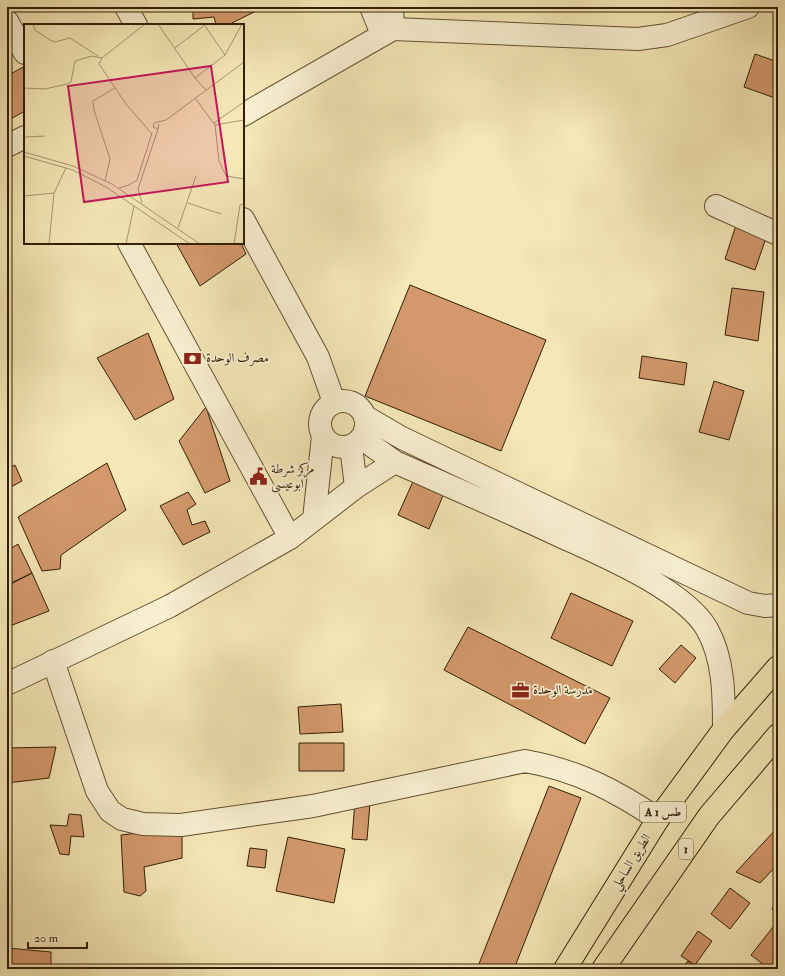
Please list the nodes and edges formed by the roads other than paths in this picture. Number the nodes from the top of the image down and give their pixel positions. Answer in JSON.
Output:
{"nodes":[{"id":1,"x":126,"y":7,"type":"edge"},
{"id":2,"x":371,"y":7,"type":"edge"},
{"id":3,"x":392,"y":7,"type":"edge"},
{"id":4,"x":748,"y":7,"type":"edge"},
{"id":5,"x":7,"y":21,"type":"edge"},
{"id":6,"x":135,"y":24,"type":"edge"},
{"id":7,"x":388,"y":32,"type":"junction"},
{"id":8,"x":24,"y":51,"type":"edge"},
{"id":9,"x":244,"y":114,"type":"edge"},
{"id":10,"x":24,"y":138,"type":"edge"},
{"id":11,"x":7,"y":146,"type":"edge"},
{"id":12,"x":716,"y":206,"type":"dead end"},
{"id":13,"x":244,"y":221,"type":"edge"},
{"id":14,"x":778,"y":234,"type":"edge"},
{"id":15,"x":130,"y":244,"type":"edge"},
{"id":16,"x":334,"y":402,"type":"junction"},
{"id":17,"x":366,"y":416,"type":"junction"},
{"id":18,"x":323,"y":436,"type":"junction"},
{"id":19,"x":356,"y":442,"type":"junction"},
{"id":20,"x":395,"y":462,"type":"junction"},
{"id":21,"x":356,"y":487,"type":"junction"},
{"id":22,"x":314,"y":519,"type":"junction"},
{"id":23,"x":290,"y":538,"type":"junction"},
{"id":24,"x":778,"y":605,"type":"edge"},
{"id":25,"x":53,"y":661,"type":"junction"},
{"id":26,"x":778,"y":667,"type":"edge"},
{"id":27,"x":7,"y":684,"type":"edge"},
{"id":28,"x":724,"y":729,"type":"junction"},
{"id":29,"x":778,"y":735,"type":"edge"},
{"id":30,"x":658,"y":819,"type":"junction"},
{"id":31,"x":565,"y":969,"type":"edge"},
{"id":32,"x":603,"y":969,"type":"edge"}],
"edges":[{"from":1,"to":6,"type":"street"},
{"from":2,"to":7,"type":"street"},
{"from":3,"to":7,"type":"street"},
{"from":4,"to":7,"type":"street"},
{"from":5,"to":8,"type":"street"},
{"from":7,"to":9,"type":"street"},
{"from":10,"to":11,"type":"street"},
{"from":12,"to":14,"type":"street"},
{"from":13,"to":16,"type":"street"},
{"from":15,"to":23,"type":"street"},
{"from":16,"to":17,"type":"street"},
{"from":16,"to":18,"type":"street"},
{"from":17,"to":19,"type":"street"},
{"from":17,"to":24,"type":"street"},
{"from":18,"to":19,"type":"street"},
{"from":18,"to":22,"type":"street"},
{"from":19,"to":20,"type":"street"},
{"from":19,"to":21,"type":"street"},
{"from":20,"to":21,"type":"street"},
{"from":20,"to":28,"type":"street"},
{"from":21,"to":22,"type":"street"},
{"from":22,"to":23,"type":"street"},
{"from":23,"to":25,"type":"street"},
{"from":25,"to":27,"type":"street"},
{"from":25,"to":30,"type":"street"},
{"from":26,"to":28,"type":"highway","name":"الطريق الساحلي","number":"A 1 طس"},
{"from":28,"to":30,"type":"highway","name":"الطريق الساحلي","number":"A 1 طس"},
{"from":29,"to":32,"type":"highway","number":"1"},
{"from":30,"to":31,"type":"highway","name":"الطريق الساحلي","number":"A 1 طس"}]}
